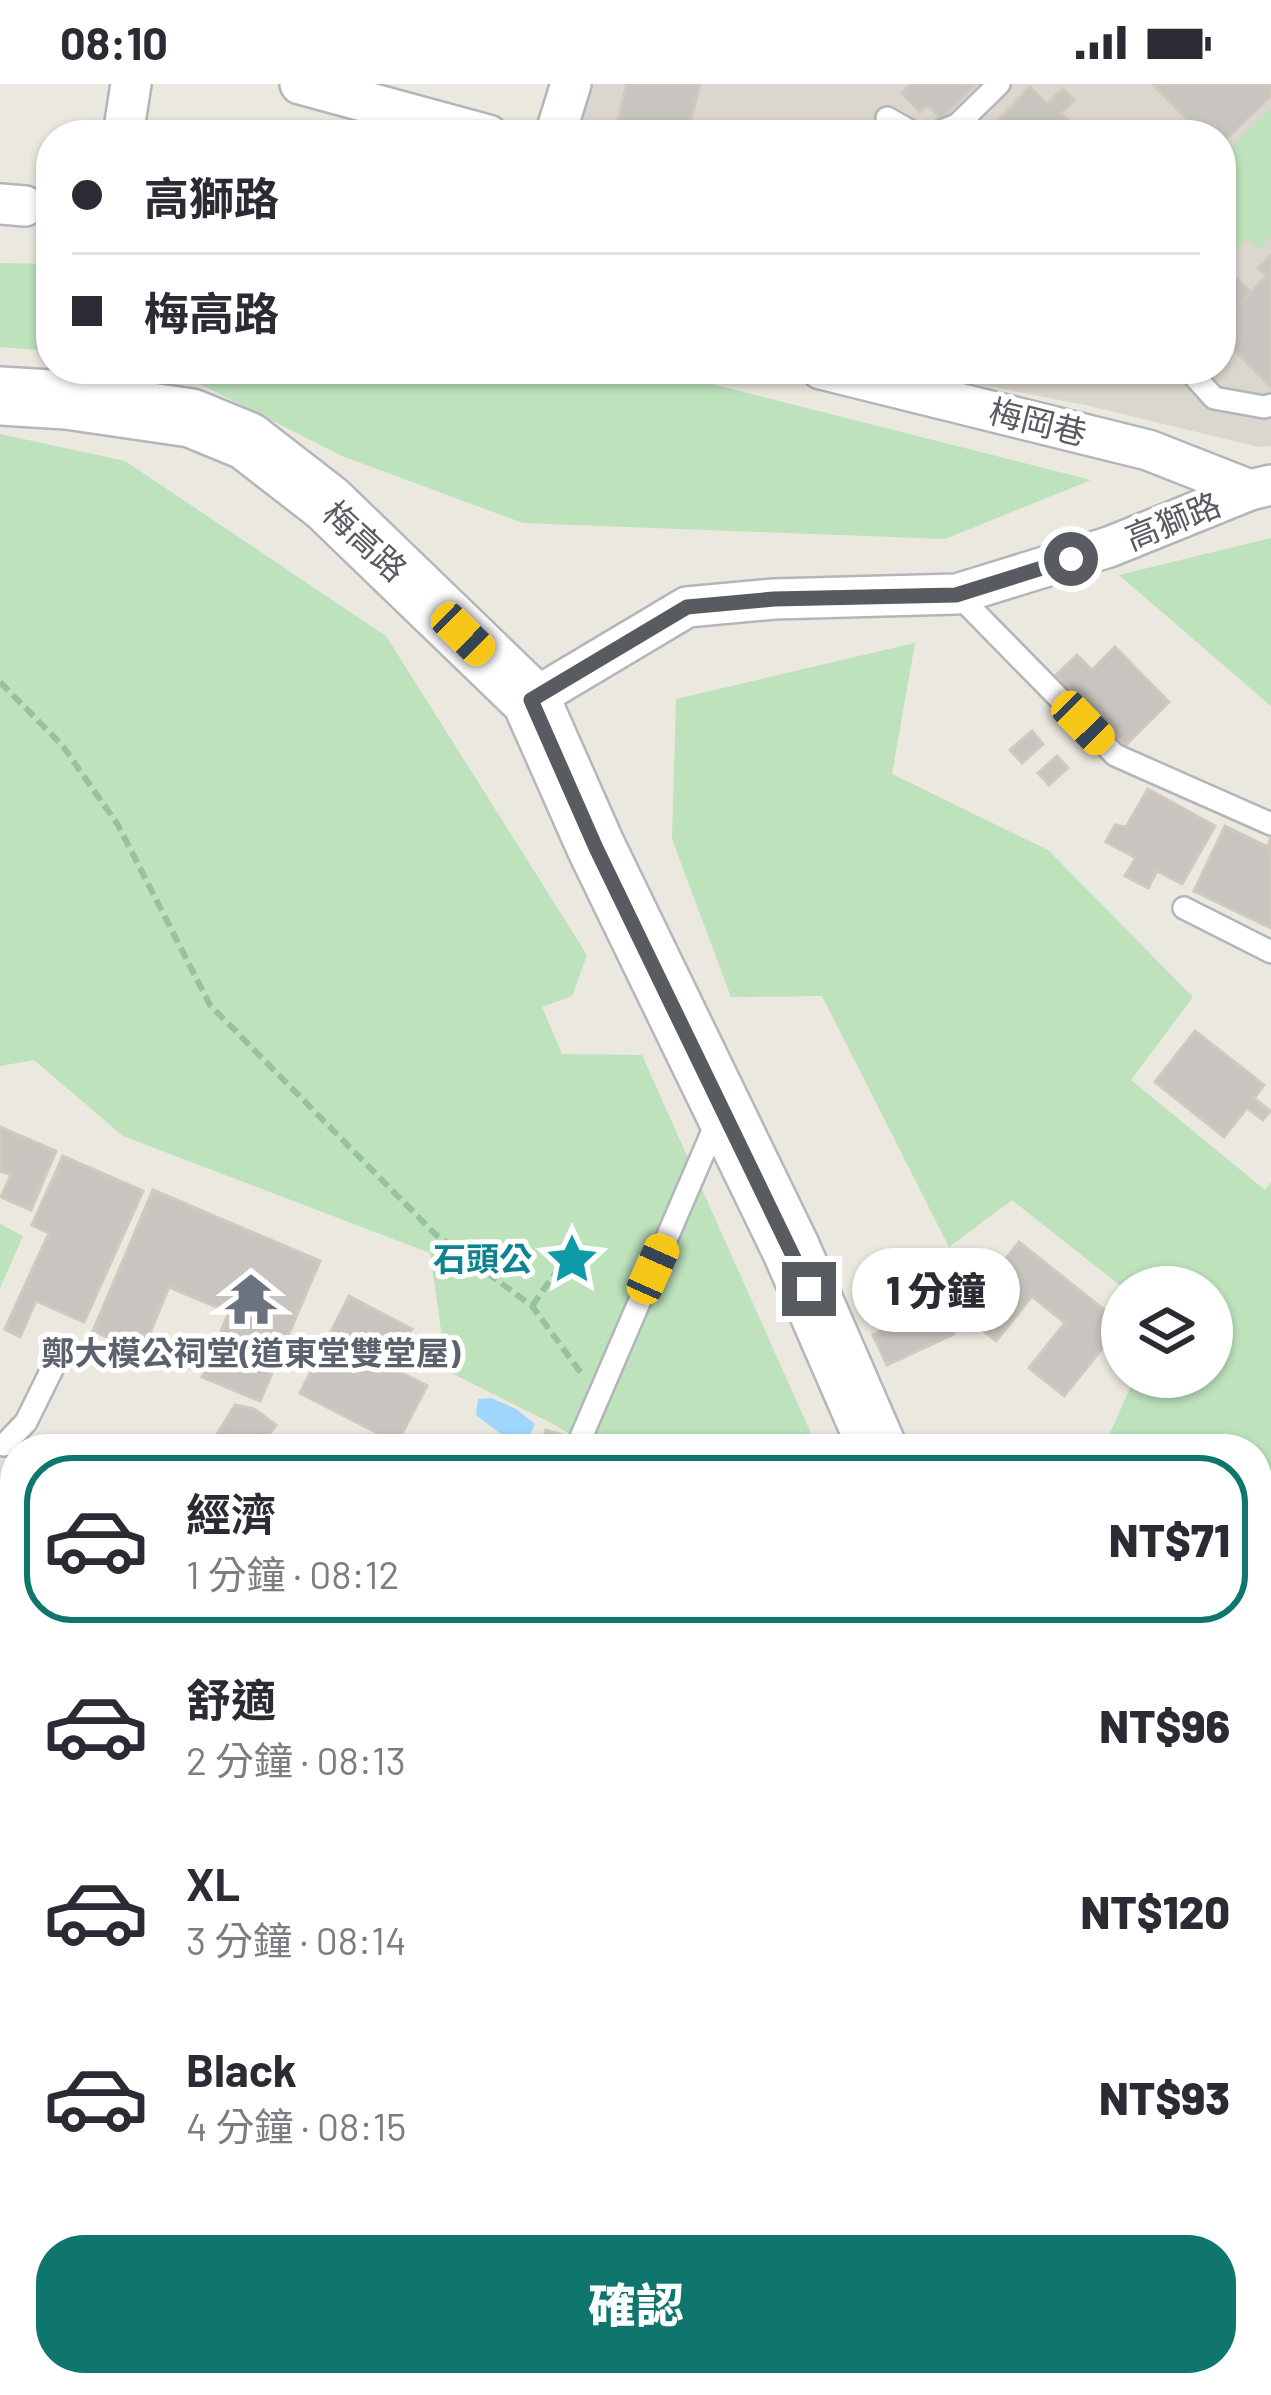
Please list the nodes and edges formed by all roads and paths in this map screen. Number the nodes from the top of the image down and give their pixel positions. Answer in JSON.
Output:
{"nodes":[{"id":1,"x":131,"y":84,"type":"edge"},
{"id":2,"x":300,"y":84,"type":"edge"},
{"id":3,"x":571,"y":84,"type":"edge"},
{"id":4,"x":999,"y":84,"type":"edge"},
{"id":5,"x":887,"y":118,"type":"dead end"},
{"id":6,"x":125,"y":120,"type":"edge"},
{"id":7,"x":417,"y":120,"type":"edge"},
{"id":8,"x":560,"y":120,"type":"edge"},
{"id":9,"x":890,"y":120,"type":"edge"},
{"id":10,"x":970,"y":120,"type":"edge"},
{"id":11,"x":882,"y":384,"type":"edge"},
{"id":12,"x":1201,"y":384,"type":"edge"},
{"id":13,"x":0,"y":396,"type":"edge"},
{"id":14,"x":1271,"y":405,"type":"edge"},
{"id":15,"x":1261,"y":488,"type":"edge"},
{"id":16,"x":956,"y":595,"type":"junction"},
{"id":17,"x":0,"y":682,"type":"edge"},
{"id":18,"x":531,"y":700,"type":"junction"},
{"id":19,"x":1271,"y":824,"type":"edge"},
{"id":20,"x":1184,"y":908,"type":"dead end"},
{"id":21,"x":1271,"y":952,"type":"edge"},
{"id":22,"x":722,"y":1107,"type":"junction"},
{"id":23,"x":573,"y":1259,"type":"dead end"},
{"id":24,"x":532,"y":1306,"type":"junction"},
{"id":25,"x":61,"y":1351,"type":"dead end"},
{"id":26,"x":597,"y":1395,"type":"junction"},
{"id":27,"x":16,"y":1434,"type":"edge"},
{"id":28,"x":582,"y":1434,"type":"edge"},
{"id":29,"x":871,"y":1434,"type":"edge"}],
"edges":[{"from":1,"to":6,"type":"street"},
{"from":2,"to":7,"type":"street"},
{"from":3,"to":8,"type":"street"},
{"from":4,"to":10,"type":"lane"},
{"from":5,"to":9,"type":"lane"},
{"from":11,"to":15,"type":"street","name":"梅岡巷"},
{"from":12,"to":14,"type":"lane"},
{"from":13,"to":18,"type":"street","name":"梅高路"},
{"from":15,"to":16,"type":"street","name":"高獅路"},
{"from":16,"to":18,"type":"street","name":"高獅路"},
{"from":16,"to":19,"type":"lane"},
{"from":17,"to":24,"type":"path"},
{"from":18,"to":22,"type":"street","name":"梅高路"},
{"from":20,"to":21,"type":"lane"},
{"from":22,"to":26,"type":"lane"},
{"from":22,"to":29,"type":"street","name":"梅高路"},
{"from":23,"to":24,"type":"path"},
{"from":24,"to":26,"type":"path"},
{"from":25,"to":27,"type":"lane"},
{"from":26,"to":28,"type":"lane"}]}
